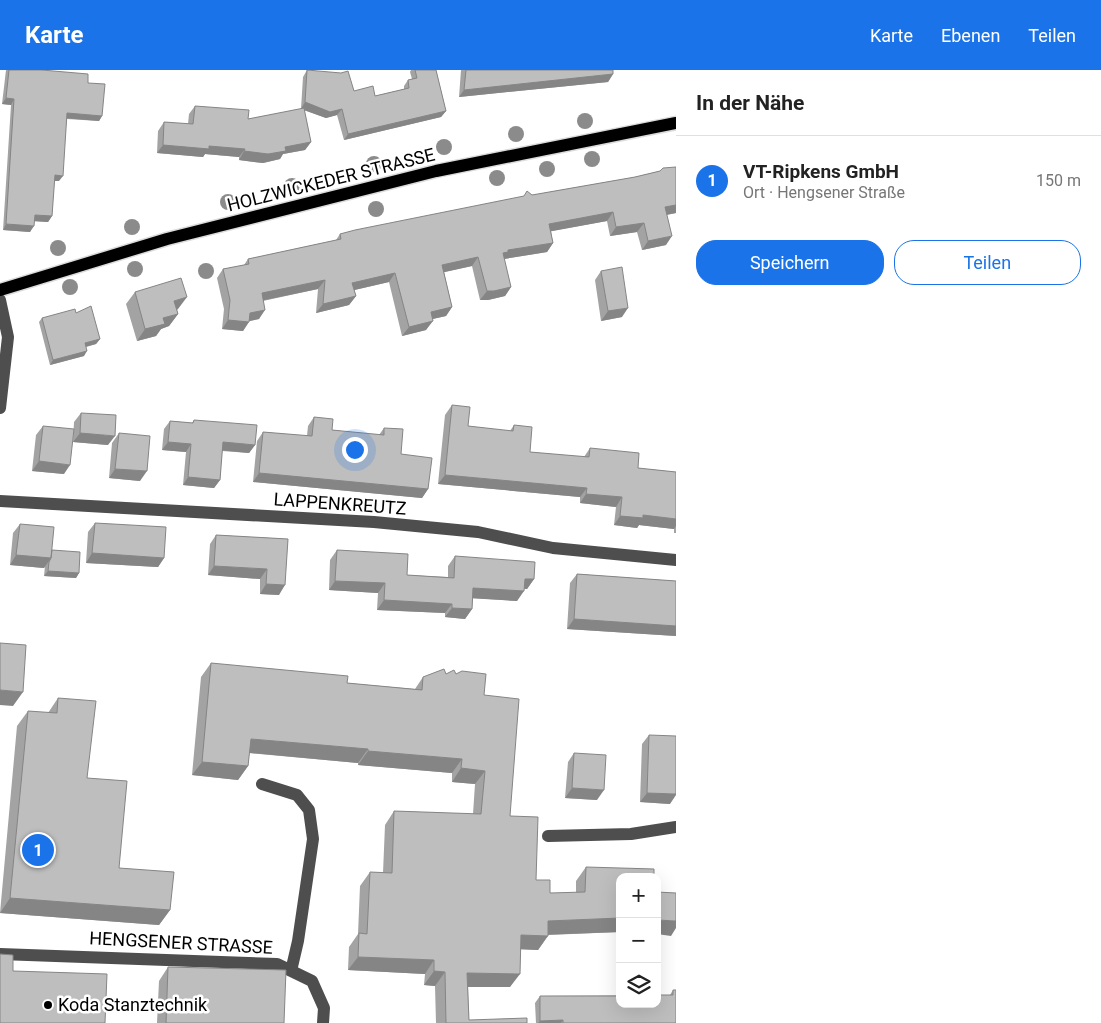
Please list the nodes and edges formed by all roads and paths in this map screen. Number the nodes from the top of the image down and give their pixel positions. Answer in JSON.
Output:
{"nodes":[{"id":1,"x":676,"y":123,"type":"edge"},
{"id":2,"x":0,"y":290,"type":"edge"},
{"id":3,"x":0,"y":300,"type":"edge"},
{"id":4,"x":0,"y":408,"type":"edge"},
{"id":5,"x":0,"y":502,"type":"edge"},
{"id":6,"x":676,"y":560,"type":"edge"},
{"id":7,"x":262,"y":784,"type":"dead end"},
{"id":8,"x":676,"y":827,"type":"edge"},
{"id":9,"x":548,"y":836,"type":"dead end"},
{"id":10,"x":0,"y":954,"type":"edge"},
{"id":11,"x":292,"y":971,"type":"junction"},
{"id":12,"x":323,"y":1023,"type":"edge"}],
"edges":[{"from":1,"to":2,"type":"main road","name":"HOLZWICKEDER STRASSE"},
{"from":3,"to":4,"type":"street"},
{"from":5,"to":6,"type":"street","name":"LAPPENKREUTZ"},
{"from":7,"to":11,"type":"street"},
{"from":8,"to":9,"type":"street"},
{"from":10,"to":11,"type":"street","name":"HENGSENER STRASSE"},
{"from":11,"to":12,"type":"street","name":"HENGSENER STRASSE"}]}
